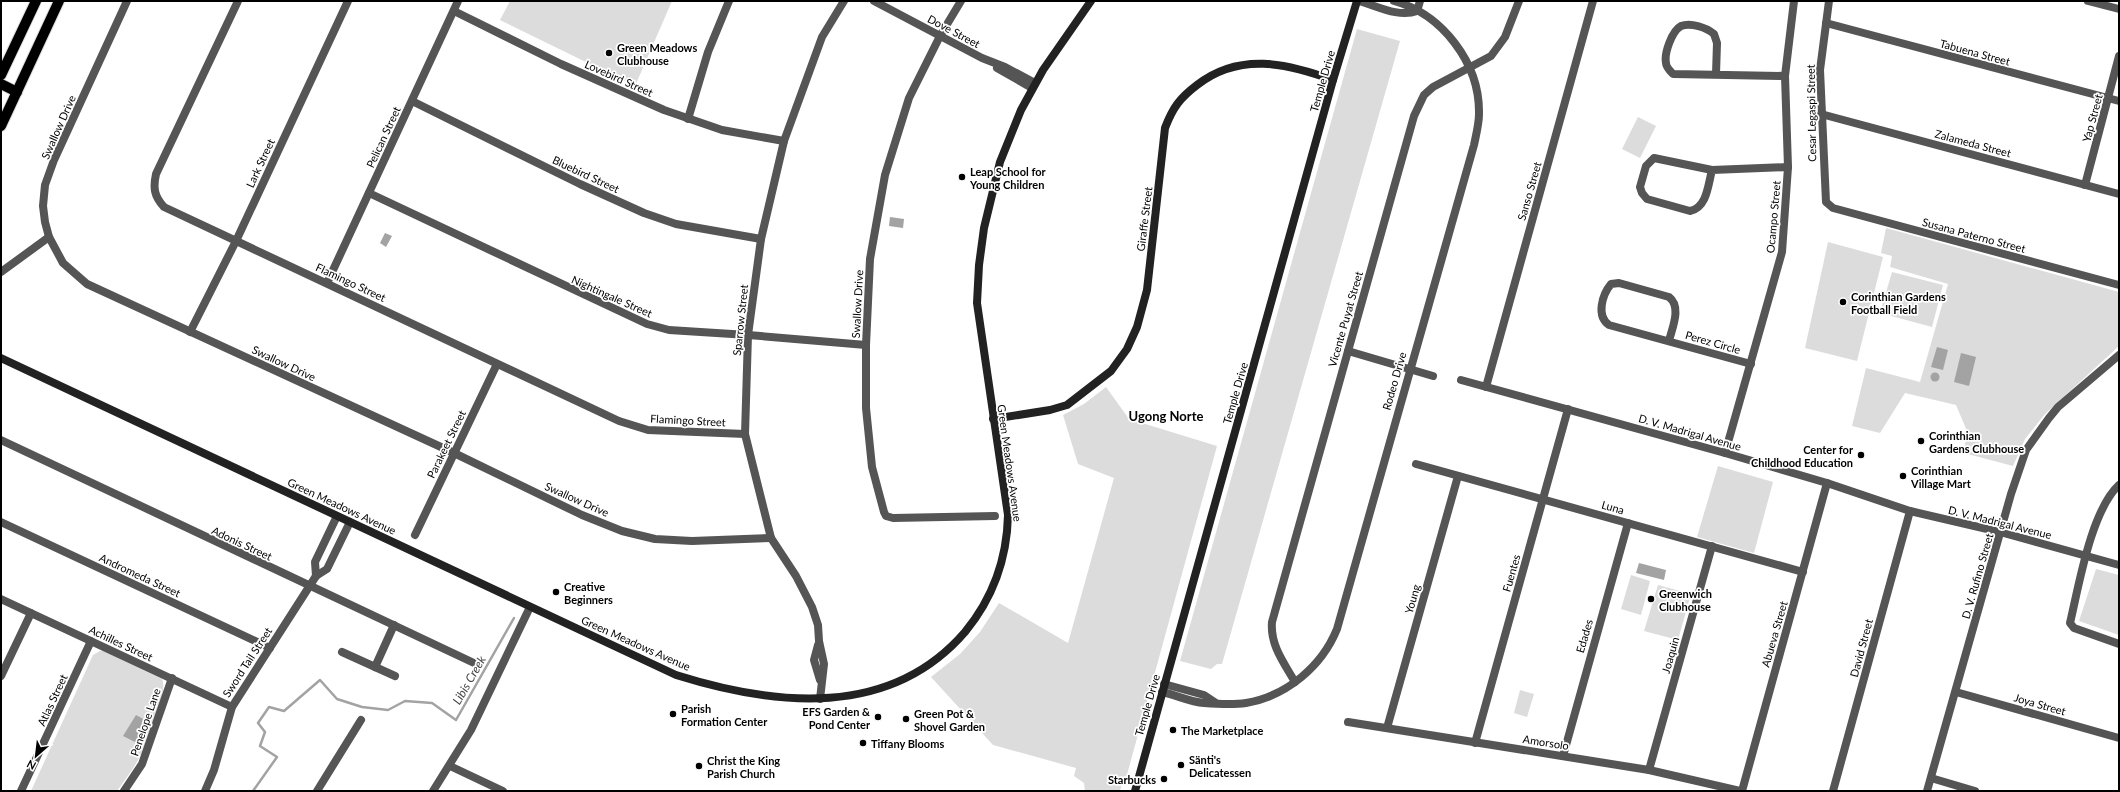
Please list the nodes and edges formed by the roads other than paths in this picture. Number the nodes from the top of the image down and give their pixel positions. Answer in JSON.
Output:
{"nodes":[{"id":1,"x":36,"y":1,"type":"edge"},
{"id":2,"x":59,"y":1,"type":"edge"},
{"id":3,"x":127,"y":1,"type":"edge"},
{"id":4,"x":238,"y":1,"type":"edge"},
{"id":5,"x":348,"y":1,"type":"edge"},
{"id":6,"x":458,"y":1,"type":"edge"},
{"id":7,"x":729,"y":1,"type":"edge"},
{"id":8,"x":844,"y":1,"type":"edge"},
{"id":9,"x":874,"y":1,"type":"edge"},
{"id":10,"x":961,"y":1,"type":"edge"},
{"id":11,"x":1091,"y":1,"type":"edge"},
{"id":12,"x":1358,"y":1,"type":"edge"},
{"id":13,"x":1394,"y":1,"type":"edge"},
{"id":14,"x":1420,"y":1,"type":"edge"},
{"id":15,"x":1518,"y":1,"type":"edge"},
{"id":16,"x":1593,"y":1,"type":"edge"},
{"id":17,"x":1794,"y":1,"type":"edge"},
{"id":18,"x":1829,"y":1,"type":"edge"},
{"id":19,"x":2088,"y":1,"type":"edge"},
{"id":20,"x":2119,"y":9,"type":"edge"},
{"id":21,"x":454,"y":10,"type":"junction"},
{"id":22,"x":1417,"y":11,"type":"junction"},
{"id":23,"x":1826,"y":24,"type":"junction"},
{"id":24,"x":940,"y":36,"type":"junction"},
{"id":25,"x":2119,"y":56,"type":"edge"},
{"id":26,"x":1469,"y":68,"type":"junction"},
{"id":27,"x":1716,"y":74,"type":"junction"},
{"id":28,"x":1,"y":75,"type":"edge"},
{"id":29,"x":1785,"y":76,"type":"junction"},
{"id":30,"x":1333,"y":80,"type":"junction"},
{"id":31,"x":1,"y":84,"type":"edge"},
{"id":32,"x":1034,"y":86,"type":"junction"},
{"id":33,"x":17,"y":92,"type":"junction"},
{"id":34,"x":2109,"y":99,"type":"junction"},
{"id":35,"x":412,"y":101,"type":"junction"},
{"id":36,"x":2119,"y":101,"type":"edge"},
{"id":37,"x":1821,"y":114,"type":"junction"},
{"id":38,"x":688,"y":119,"type":"junction"},
{"id":39,"x":1,"y":126,"type":"edge"},
{"id":40,"x":784,"y":141,"type":"junction"},
{"id":41,"x":1788,"y":167,"type":"junction"},
{"id":42,"x":1712,"y":170,"type":"junction"},
{"id":43,"x":2085,"y":184,"type":"junction"},
{"id":44,"x":369,"y":192,"type":"junction"},
{"id":45,"x":2119,"y":194,"type":"edge"},
{"id":46,"x":1826,"y":202,"type":"joint"},
{"id":47,"x":49,"y":237,"type":"junction"},
{"id":48,"x":761,"y":239,"type":"junction"},
{"id":49,"x":236,"y":241,"type":"junction"},
{"id":50,"x":1,"y":272,"type":"edge"},
{"id":51,"x":327,"y":283,"type":"junction"},
{"id":52,"x":2119,"y":285,"type":"edge"},
{"id":53,"x":190,"y":332,"type":"junction"},
{"id":54,"x":748,"y":335,"type":"junction"},
{"id":55,"x":1669,"y":341,"type":"junction"},
{"id":56,"x":866,"y":345,"type":"junction"},
{"id":57,"x":1348,"y":351,"type":"junction"},
{"id":58,"x":2119,"y":355,"type":"edge"},
{"id":59,"x":1,"y":358,"type":"edge"},
{"id":60,"x":497,"y":364,"type":"junction"},
{"id":61,"x":1751,"y":364,"type":"junction"},
{"id":62,"x":1409,"y":368,"type":"junction"},
{"id":63,"x":1433,"y":376,"type":"dead end"},
{"id":64,"x":1462,"y":380,"type":"dead end"},
{"id":65,"x":1486,"y":387,"type":"junction"},
{"id":66,"x":1568,"y":410,"type":"junction"},
{"id":67,"x":993,"y":419,"type":"junction"},
{"id":68,"x":745,"y":434,"type":"junction"},
{"id":69,"x":1,"y":440,"type":"edge"},
{"id":70,"x":454,"y":453,"type":"junction"},
{"id":71,"x":1725,"y":453,"type":"junction"},
{"id":72,"x":1416,"y":464,"type":"dead end"},
{"id":73,"x":1458,"y":476,"type":"junction"},
{"id":74,"x":1827,"y":483,"type":"junction"},
{"id":75,"x":2119,"y":485,"type":"edge"},
{"id":76,"x":1543,"y":498,"type":"junction"},
{"id":77,"x":1910,"y":511,"type":"junction"},
{"id":78,"x":337,"y":516,"type":"junction"},
{"id":79,"x":995,"y":516,"type":"dead end"},
{"id":80,"x":1,"y":522,"type":"edge"},
{"id":81,"x":350,"y":522,"type":"junction"},
{"id":82,"x":1628,"y":523,"type":"junction"},
{"id":83,"x":2000,"y":532,"type":"junction"},
{"id":84,"x":415,"y":535,"type":"dead end"},
{"id":85,"x":771,"y":538,"type":"junction"},
{"id":86,"x":1712,"y":546,"type":"junction"},
{"id":87,"x":2087,"y":556,"type":"junction"},
{"id":88,"x":2119,"y":565,"type":"edge"},
{"id":89,"x":1803,"y":572,"type":"junction"},
{"id":90,"x":316,"y":576,"type":"junction"},
{"id":91,"x":310,"y":587,"type":"junction"},
{"id":92,"x":1,"y":599,"type":"edge"},
{"id":93,"x":530,"y":607,"type":"junction"},
{"id":94,"x":31,"y":613,"type":"junction"},
{"id":95,"x":394,"y":625,"type":"junction"},
{"id":96,"x":91,"y":641,"type":"junction"},
{"id":97,"x":2119,"y":644,"type":"edge"},
{"id":98,"x":270,"y":648,"type":"junction"},
{"id":99,"x":342,"y":652,"type":"dead end"},
{"id":100,"x":474,"y":663,"type":"dead end"},
{"id":101,"x":375,"y":667,"type":"junction"},
{"id":102,"x":1,"y":676,"type":"edge"},
{"id":103,"x":395,"y":676,"type":"dead end"},
{"id":104,"x":172,"y":678,"type":"junction"},
{"id":105,"x":1295,"y":682,"type":"junction"},
{"id":106,"x":1163,"y":688,"type":"junction"},
{"id":107,"x":1956,"y":692,"type":"junction"},
{"id":108,"x":820,"y":699,"type":"junction"},
{"id":109,"x":232,"y":707,"type":"junction"},
{"id":110,"x":361,"y":720,"type":"dead end"},
{"id":111,"x":1348,"y":722,"type":"dead end"},
{"id":112,"x":1387,"y":728,"type":"junction"},
{"id":113,"x":2119,"y":738,"type":"edge"},
{"id":114,"x":1475,"y":743,"type":"junction"},
{"id":115,"x":1563,"y":756,"type":"junction"},
{"id":116,"x":450,"y":766,"type":"junction"},
{"id":117,"x":1649,"y":770,"type":"junction"},
{"id":118,"x":1931,"y":778,"type":"junction"},
{"id":119,"x":21,"y":791,"type":"edge"},
{"id":120,"x":124,"y":791,"type":"edge"},
{"id":121,"x":205,"y":791,"type":"edge"},
{"id":122,"x":317,"y":791,"type":"edge"},
{"id":123,"x":433,"y":791,"type":"edge"},
{"id":124,"x":503,"y":791,"type":"edge"},
{"id":125,"x":1135,"y":791,"type":"edge"},
{"id":126,"x":1741,"y":791,"type":"edge"},
{"id":127,"x":1833,"y":791,"type":"edge"},
{"id":128,"x":1928,"y":791,"type":"edge"},
{"id":129,"x":1975,"y":791,"type":"edge"}],
"edges":[{"from":1,"to":28,"type":"main road"},
{"from":2,"to":33,"type":"main road"},
{"from":3,"to":47,"type":"street","name":"Swallow Drive"},
{"from":4,"to":49,"type":"street","name":"Flamingo Street"},
{"from":5,"to":49,"type":"street","name":"Lark Street"},
{"from":6,"to":21,"type":"street","name":"Pelican Street"},
{"from":7,"to":38,"type":"street"},
{"from":8,"to":40,"type":"street","name":"Sparrow Street"},
{"from":9,"to":24,"type":"street","name":"Dove Street"},
{"from":10,"to":24,"type":"street","name":"Swallow Drive"},
{"from":11,"to":32,"type":"street","name":"Green Meadows Avenue"},
{"from":12,"to":22,"type":"street"},
{"from":12,"to":30,"type":"street","name":"Temple Drive"},
{"from":13,"to":22,"type":"street","name":"Rodeo Drive"},
{"from":14,"to":22,"type":"street"},
{"from":15,"to":26,"type":"street","name":"Vicente Puyat Street"},
{"from":16,"to":65,"type":"street","name":"Sanso Street"},
{"from":17,"to":29,"type":"street","name":"Ocampo Street"},
{"from":18,"to":23,"type":"street","name":"Cesar Legaspi Street"},
{"from":19,"to":20,"type":"street"},
{"from":21,"to":35,"type":"street","name":"Pelican Street"},
{"from":21,"to":38,"type":"street","name":"Lovebird Street"},
{"from":22,"to":26,"type":"street","name":"Rodeo Drive"},
{"from":23,"to":34,"type":"street","name":"Tabuena Street"},
{"from":23,"to":37,"type":"street","name":"Cesar Legaspi Street"},
{"from":24,"to":32,"type":"street","name":"Dove Street"},
{"from":24,"to":56,"type":"street","name":"Swallow Drive"},
{"from":25,"to":34,"type":"street","name":"Yap Street"},
{"from":26,"to":57,"type":"street","name":"Vicente Puyat Street"},
{"from":26,"to":62,"type":"street","name":"Rodeo Drive"},
{"from":27,"to":27,"type":"street"},
{"from":27,"to":29,"type":"street"},
{"from":29,"to":41,"type":"street","name":"Ocampo Street"},
{"from":30,"to":67,"type":"street","name":"Giraffe Street"},
{"from":30,"to":106,"type":"street","name":"Temple Drive"},
{"from":31,"to":33,"type":"main road"},
{"from":32,"to":67,"type":"street","name":"Green Meadows Avenue"},
{"from":33,"to":39,"type":"main road"},
{"from":34,"to":36,"type":"street","name":"Tabuena Street"},
{"from":34,"to":43,"type":"street","name":"Yap Street"},
{"from":35,"to":44,"type":"street","name":"Pelican Street"},
{"from":35,"to":48,"type":"street","name":"Bluebird Street"},
{"from":37,"to":43,"type":"street","name":"Zalameda Street"},
{"from":37,"to":46,"type":"street","name":"Cesar Legaspi Street"},
{"from":38,"to":40,"type":"street","name":"Lovebird Street"},
{"from":40,"to":48,"type":"street","name":"Sparrow Street"},
{"from":41,"to":42,"type":"street"},
{"from":41,"to":61,"type":"street","name":"Ocampo Street"},
{"from":42,"to":42,"type":"street"},
{"from":43,"to":45,"type":"street","name":"Zalameda Street"},
{"from":44,"to":51,"type":"street","name":"Pelican Street"},
{"from":44,"to":54,"type":"street","name":"Nightingale Street"},
{"from":46,"to":52,"type":"street","name":"Susana Paterno Street"},
{"from":47,"to":50,"type":"street"},
{"from":47,"to":53,"type":"street","name":"Swallow Drive"},
{"from":48,"to":54,"type":"street","name":"Sparrow Street"},
{"from":49,"to":51,"type":"street","name":"Flamingo Street"},
{"from":49,"to":53,"type":"street","name":"Lark Street"},
{"from":51,"to":60,"type":"street","name":"Flamingo Street"},
{"from":53,"to":70,"type":"street","name":"Swallow Drive"},
{"from":54,"to":56,"type":"street","name":"Nightingale Street"},
{"from":54,"to":68,"type":"street","name":"Sparrow Street"},
{"from":55,"to":55,"type":"street","name":"Perez Circle"},
{"from":55,"to":61,"type":"street","name":"Perez Circle"},
{"from":56,"to":79,"type":"street","name":"Swallow Drive"},
{"from":57,"to":62,"type":"street"},
{"from":57,"to":105,"type":"street","name":"Vicente Puyat Street"},
{"from":58,"to":83,"type":"street","name":"D. V. Rufino Street"},
{"from":59,"to":78,"type":"street","name":"Green Meadows Avenue"},
{"from":60,"to":68,"type":"street","name":"Flamingo Street"},
{"from":60,"to":70,"type":"street","name":"Parakeet Street"},
{"from":61,"to":71,"type":"street","name":"Ocampo Street"},
{"from":62,"to":63,"type":"street"},
{"from":62,"to":105,"type":"street","name":"Rodeo Drive"},
{"from":64,"to":65,"type":"street","name":"D. V. Madrigal Avenue"},
{"from":65,"to":66,"type":"street","name":"D. V. Madrigal Avenue"},
{"from":66,"to":71,"type":"street","name":"D. V. Madrigal Avenue"},
{"from":66,"to":76,"type":"street","name":"Fuentes"},
{"from":67,"to":108,"type":"street","name":"Green Meadows Avenue"},
{"from":68,"to":85,"type":"street","name":"Sparrow Street"},
{"from":69,"to":91,"type":"street","name":"Adonis Street"},
{"from":70,"to":84,"type":"street","name":"Parakeet Street"},
{"from":70,"to":85,"type":"street","name":"Swallow Drive"},
{"from":71,"to":74,"type":"street","name":"D. V. Madrigal Avenue"},
{"from":72,"to":73,"type":"street","name":"Luna"},
{"from":73,"to":76,"type":"street","name":"Luna"},
{"from":73,"to":112,"type":"street","name":"Young"},
{"from":74,"to":77,"type":"street","name":"D. V. Madrigal Avenue"},
{"from":74,"to":89,"type":"street","name":"Abueva Street"},
{"from":75,"to":87,"type":"street"},
{"from":76,"to":82,"type":"street","name":"Luna"},
{"from":76,"to":114,"type":"street","name":"Fuentes"},
{"from":77,"to":83,"type":"street","name":"D. V. Madrigal Avenue"},
{"from":77,"to":127,"type":"street","name":"David Street"},
{"from":78,"to":81,"type":"street","name":"Green Meadows Avenue"},
{"from":78,"to":90,"type":"street","name":"Sword Tail Street"},
{"from":80,"to":98,"type":"street","name":"Andromeda Street"},
{"from":81,"to":90,"type":"street","name":"Sword Tail Street"},
{"from":81,"to":93,"type":"street","name":"Green Meadows Avenue"},
{"from":82,"to":86,"type":"street","name":"Luna"},
{"from":82,"to":115,"type":"street","name":"Edades"},
{"from":83,"to":87,"type":"street","name":"D. V. Madrigal Avenue"},
{"from":83,"to":107,"type":"street","name":"D. V. Rufino Street"},
{"from":85,"to":108,"type":"street","name":"Sparrow Street"},
{"from":86,"to":89,"type":"street","name":"Luna"},
{"from":86,"to":117,"type":"street","name":"Joaquin"},
{"from":87,"to":88,"type":"street","name":"D. V. Madrigal Avenue"},
{"from":87,"to":97,"type":"street"},
{"from":89,"to":126,"type":"street","name":"Abueva Street"},
{"from":90,"to":91,"type":"street","name":"Sword Tail Street"},
{"from":91,"to":95,"type":"street","name":"Adonis Street"},
{"from":91,"to":98,"type":"street","name":"Sword Tail Street"},
{"from":92,"to":94,"type":"street","name":"Achilles Street"},
{"from":93,"to":108,"type":"street","name":"Green Meadows Avenue"},
{"from":93,"to":116,"type":"street"},
{"from":94,"to":96,"type":"street","name":"Achilles Street"},
{"from":94,"to":102,"type":"street"},
{"from":95,"to":100,"type":"street","name":"Adonis Street"},
{"from":95,"to":101,"type":"street"},
{"from":96,"to":104,"type":"street","name":"Achilles Street"},
{"from":96,"to":119,"type":"street","name":"Atlas Street"},
{"from":98,"to":109,"type":"street","name":"Sword Tail Street"},
{"from":99,"to":101,"type":"street"},
{"from":101,"to":103,"type":"street"},
{"from":104,"to":109,"type":"street","name":"Achilles Street"},
{"from":104,"to":120,"type":"street","name":"Penelope Lane"},
{"from":105,"to":106,"type":"street","name":"Rodeo Drive"},
{"from":106,"to":125,"type":"street","name":"Temple Drive"},
{"from":107,"to":113,"type":"street","name":"Joya Street"},
{"from":107,"to":118,"type":"street","name":"D. V. Rufino Street"},
{"from":109,"to":121,"type":"street","name":"Sword Tail Street"},
{"from":110,"to":122,"type":"street"},
{"from":111,"to":112,"type":"street","name":"Amorsolo"},
{"from":112,"to":114,"type":"street","name":"Amorsolo"},
{"from":114,"to":115,"type":"street","name":"Amorsolo"},
{"from":115,"to":117,"type":"street","name":"Amorsolo"},
{"from":116,"to":123,"type":"street"},
{"from":116,"to":124,"type":"street"},
{"from":117,"to":126,"type":"street","name":"Amorsolo"},
{"from":118,"to":128,"type":"street","name":"D. V. Rufino Street"},
{"from":118,"to":129,"type":"street"}]}
